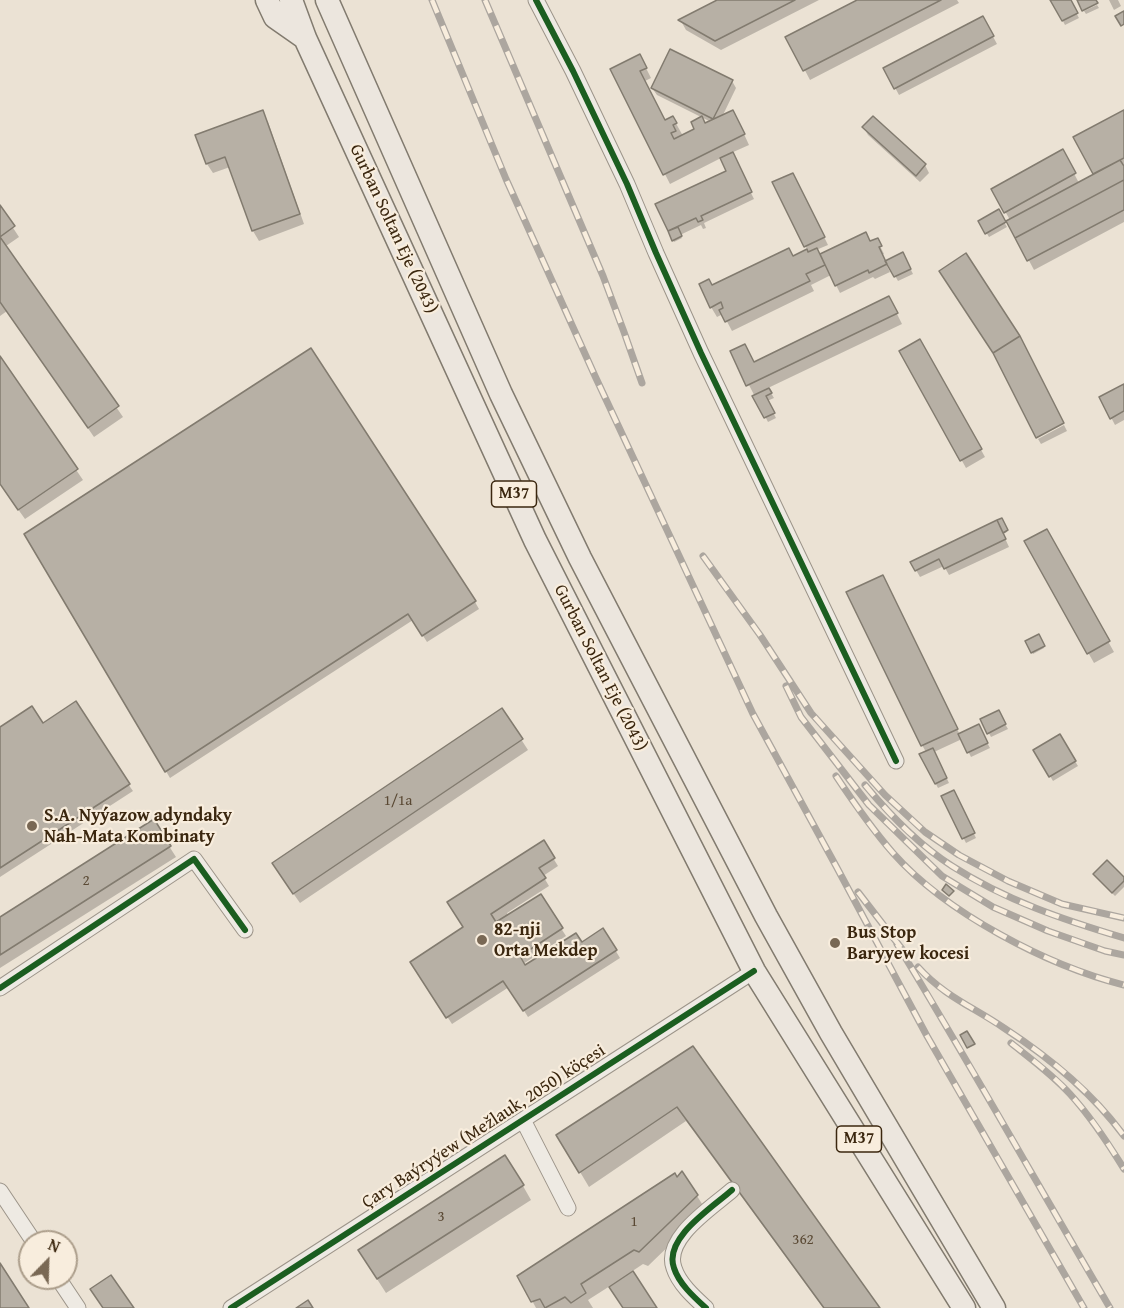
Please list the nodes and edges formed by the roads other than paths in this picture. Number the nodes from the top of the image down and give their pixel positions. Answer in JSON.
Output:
{"nodes":[{"id":1,"x":267,"y":0,"type":"edge"},
{"id":2,"x":327,"y":0,"type":"edge"},
{"id":3,"x":339,"y":0,"type":"edge"},
{"id":4,"x":536,"y":0,"type":"edge"},
{"id":5,"x":293,"y":4,"type":"edge"},
{"id":6,"x":342,"y":34,"type":"junction"},
{"id":7,"x":305,"y":38,"type":"junction"},
{"id":8,"x":896,"y":761,"type":"dead end"},
{"id":9,"x":244,"y":930,"type":"dead end"},
{"id":10,"x":754,"y":971,"type":"junction"},
{"id":11,"x":0,"y":988,"type":"edge"},
{"id":12,"x":523,"y":1120,"type":"junction"},
{"id":13,"x":732,"y":1190,"type":"dead end"},
{"id":14,"x":0,"y":1191,"type":"edge"},
{"id":15,"x":568,"y":1208,"type":"dead end"},
{"id":16,"x":26,"y":1230,"type":"edge"},
{"id":17,"x":66,"y":1290,"type":"edge"},
{"id":18,"x":78,"y":1308,"type":"edge"},
{"id":19,"x":231,"y":1308,"type":"edge"},
{"id":20,"x":706,"y":1308,"type":"edge"},
{"id":21,"x":963,"y":1308,"type":"edge"},
{"id":22,"x":994,"y":1308,"type":"edge"}],
"edges":[{"from":1,"to":7,"type":"highway"},
{"from":2,"to":6,"type":"highway","name":"Gurban Soltan Eje (2043)","number":"M37"},
{"from":3,"to":6,"type":"highway"},
{"from":4,"to":8,"type":"street"},
{"from":5,"to":7,"type":"highway","name":"Gurban Soltan Eje (2043)","number":"M37"},
{"from":6,"to":22,"type":"highway","name":"Gurban Soltan Eje (2043)","number":"M37"},
{"from":7,"to":10,"type":"highway","name":"Gurban Soltan Eje (2043)","number":"M37"},
{"from":9,"to":11,"type":"street"},
{"from":10,"to":12,"type":"street","name":"Çary Baýryýew (Mežlauk, 2050) köçesi"},
{"from":10,"to":21,"type":"highway","name":"Gurban Soltan Eje (2043)","number":"M37"},
{"from":12,"to":15,"type":"street"},
{"from":12,"to":19,"type":"street","name":"Çary Baýryýew (Mežlauk, 2050) köçesi"},
{"from":13,"to":20,"type":"street"},
{"from":14,"to":16,"type":"street"},
{"from":17,"to":18,"type":"street"}]}
